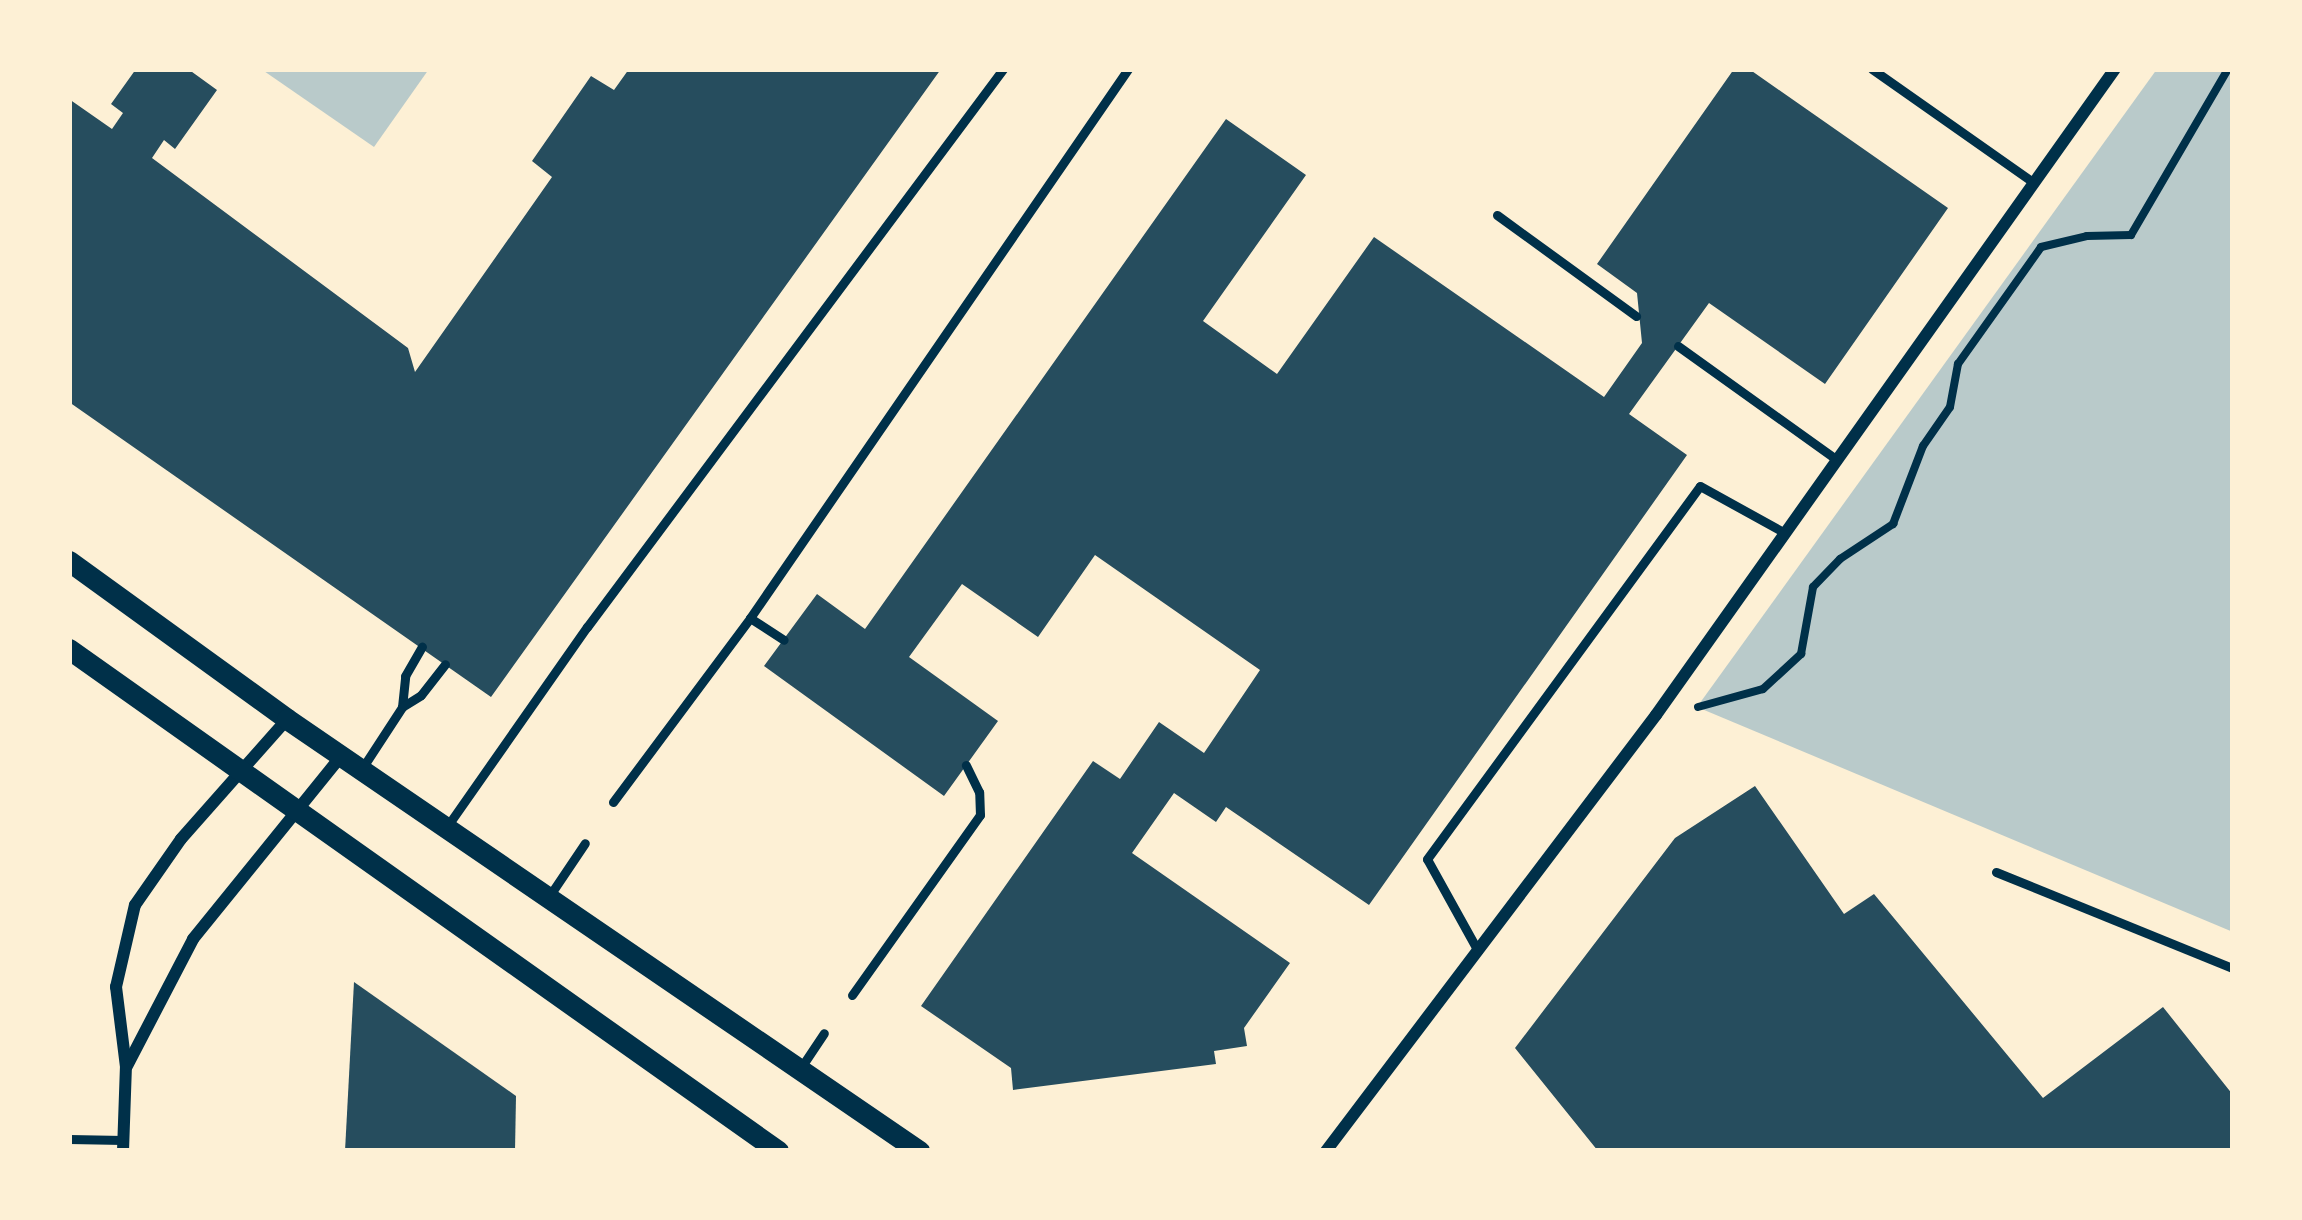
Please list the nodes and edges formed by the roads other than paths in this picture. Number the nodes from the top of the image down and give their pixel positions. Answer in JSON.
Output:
{"nodes":[{"id":1,"x":1003,"y":69,"type":"edge"},
{"id":2,"x":1128,"y":69,"type":"edge"},
{"id":3,"x":1872,"y":69,"type":"edge"},
{"id":4,"x":2115,"y":69,"type":"edge"},
{"id":5,"x":2034,"y":183,"type":"junction"},
{"id":6,"x":1497,"y":215,"type":"dead end"},
{"id":7,"x":1636,"y":316,"type":"dead end"},
{"id":8,"x":1678,"y":346,"type":"dead end"},
{"id":9,"x":1837,"y":460,"type":"junction"},
{"id":10,"x":1785,"y":533,"type":"junction"},
{"id":11,"x":69,"y":561,"type":"edge"},
{"id":12,"x":750,"y":618,"type":"junction"},
{"id":13,"x":784,"y":640,"type":"dead end"},
{"id":14,"x":422,"y":647,"type":"dead end"},
{"id":15,"x":69,"y":649,"type":"edge"},
{"id":16,"x":445,"y":664,"type":"dead end"},
{"id":17,"x":402,"y":707,"type":"junction"},
{"id":18,"x":287,"y":719,"type":"junction"},
{"id":19,"x":340,"y":756,"type":"junction"},
{"id":20,"x":966,"y":764,"type":"dead end"},
{"id":21,"x":361,"y":770,"type":"junction"},
{"id":22,"x":238,"y":771,"type":"junction"},
{"id":23,"x":614,"y":802,"type":"dead end"},
{"id":24,"x":296,"y":811,"type":"junction"},
{"id":25,"x":446,"y":828,"type":"junction"},
{"id":26,"x":585,"y":843,"type":"dead end"},
{"id":27,"x":1996,"y":872,"type":"dead end"},
{"id":28,"x":548,"y":898,"type":"junction"},
{"id":29,"x":1478,"y":951,"type":"junction"},
{"id":30,"x":2233,"y":968,"type":"edge"},
{"id":31,"x":852,"y":995,"type":"dead end"},
{"id":32,"x":824,"y":1033,"type":"dead end"},
{"id":33,"x":126,"y":1067,"type":"junction"},
{"id":34,"x":800,"y":1070,"type":"junction"},
{"id":35,"x":69,"y":1139,"type":"edge"},
{"id":36,"x":123,"y":1148,"type":"edge"},
{"id":37,"x":778,"y":1151,"type":"edge"},
{"id":38,"x":919,"y":1151,"type":"edge"},
{"id":39,"x":1326,"y":1151,"type":"edge"}],
"edges":[{"from":1,"to":25,"type":"lane"},
{"from":2,"to":12,"type":"lane"},
{"from":3,"to":5,"type":"lane"},
{"from":4,"to":5,"type":"street"},
{"from":5,"to":9,"type":"street"},
{"from":6,"to":7,"type":"lane"},
{"from":8,"to":9,"type":"lane"},
{"from":9,"to":10,"type":"street"},
{"from":10,"to":29,"type":"street"},
{"from":10,"to":29,"type":"lane"},
{"from":11,"to":18,"type":"street"},
{"from":12,"to":13,"type":"lane"},
{"from":12,"to":23,"type":"lane"},
{"from":14,"to":17,"type":"lane"},
{"from":15,"to":22,"type":"street"},
{"from":16,"to":17,"type":"lane"},
{"from":17,"to":21,"type":"lane"},
{"from":18,"to":19,"type":"street"},
{"from":18,"to":22,"type":"street"},
{"from":19,"to":21,"type":"street"},
{"from":19,"to":24,"type":"street"},
{"from":20,"to":31,"type":"lane"},
{"from":21,"to":25,"type":"street"},
{"from":22,"to":24,"type":"street"},
{"from":22,"to":33,"type":"street"},
{"from":24,"to":33,"type":"street"},
{"from":24,"to":37,"type":"street"},
{"from":25,"to":28,"type":"street"},
{"from":26,"to":28,"type":"lane"},
{"from":27,"to":30,"type":"lane"},
{"from":28,"to":34,"type":"street"},
{"from":29,"to":39,"type":"street"},
{"from":32,"to":34,"type":"lane"},
{"from":33,"to":36,"type":"street"},
{"from":34,"to":38,"type":"street"},
{"from":35,"to":36,"type":"lane"}]}
